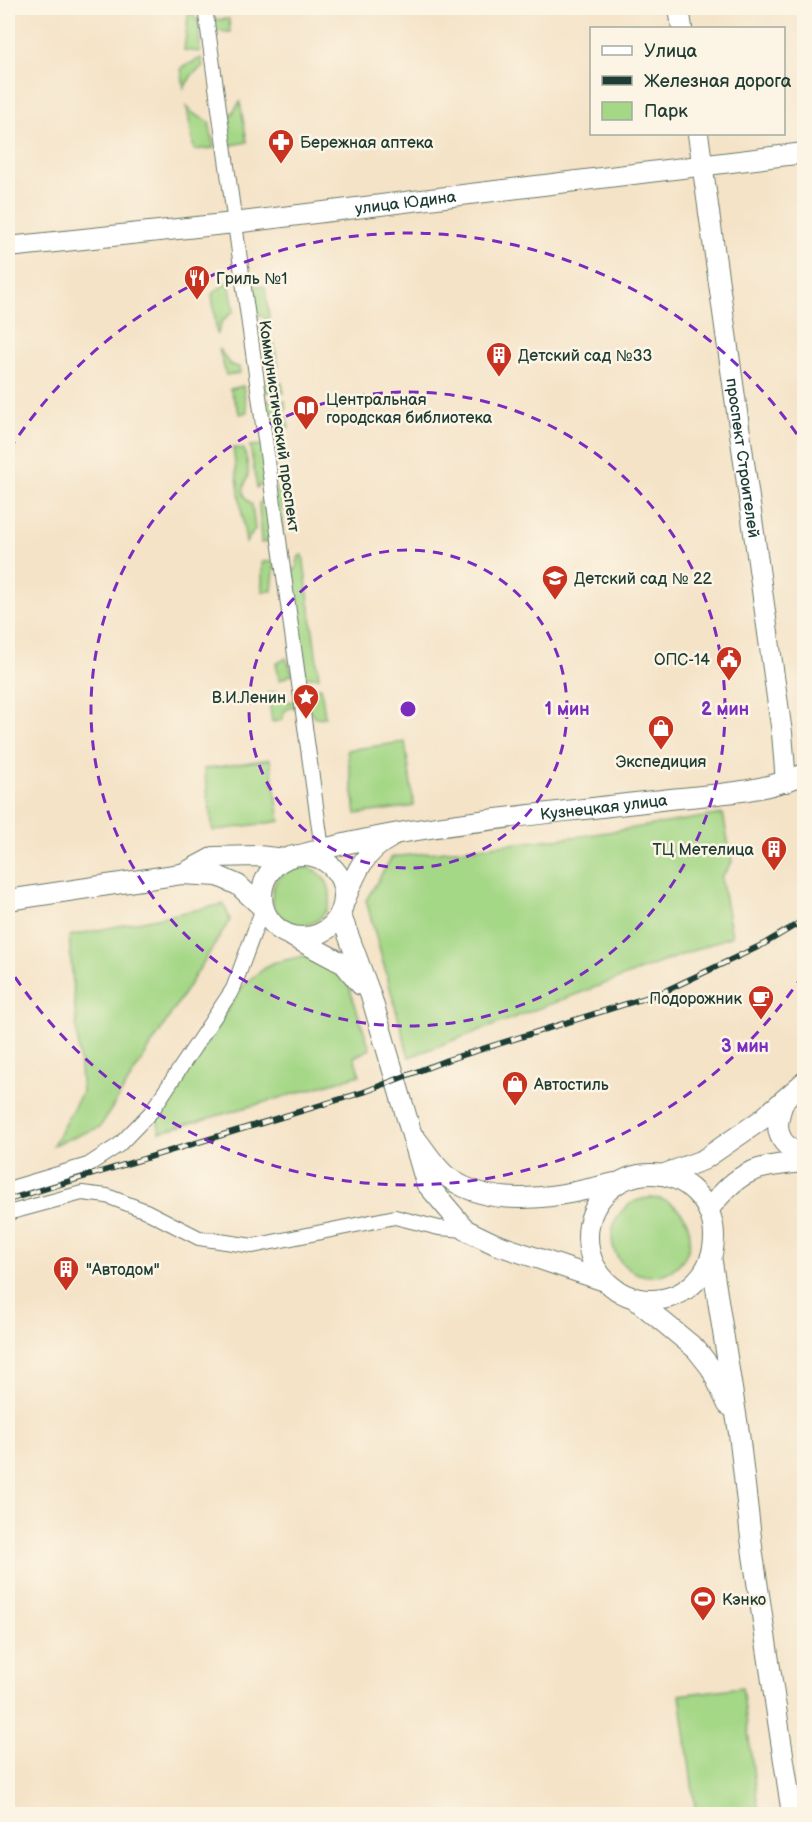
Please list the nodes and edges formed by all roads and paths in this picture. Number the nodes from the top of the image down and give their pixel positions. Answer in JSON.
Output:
{"nodes":[{"id":1,"x":205,"y":8,"type":"edge"},
{"id":2,"x":679,"y":8,"type":"edge"},
{"id":3,"x":682,"y":27,"type":"edge"},
{"id":4,"x":698,"y":135,"type":"edge"},
{"id":5,"x":804,"y":153,"type":"edge"},
{"id":6,"x":702,"y":166,"type":"junction"},
{"id":7,"x":234,"y":223,"type":"junction"},
{"id":8,"x":8,"y":247,"type":"edge"},
{"id":9,"x":804,"y":774,"type":"edge"},
{"id":10,"x":786,"y":782,"type":"junction"},
{"id":11,"x":400,"y":832,"type":"junction"},
{"id":12,"x":322,"y":849,"type":"junction"},
{"id":13,"x":292,"y":857,"type":"junction"},
{"id":14,"x":181,"y":874,"type":"junction"},
{"id":15,"x":8,"y":900,"type":"edge"},
{"id":16,"x":263,"y":908,"type":"junction"},
{"id":17,"x":342,"y":908,"type":"junction"},
{"id":18,"x":289,"y":935,"type":"junction"},
{"id":19,"x":371,"y":996,"type":"junction"},
{"id":20,"x":804,"y":1082,"type":"edge"},
{"id":21,"x":785,"y":1099,"type":"junction"},
{"id":22,"x":410,"y":1132,"type":"junction"},
{"id":23,"x":804,"y":1156,"type":"edge"},
{"id":24,"x":804,"y":1162,"type":"edge"},
{"id":25,"x":662,"y":1175,"type":"junction"},
{"id":26,"x":618,"y":1183,"type":"junction"},
{"id":27,"x":8,"y":1189,"type":"edge"},
{"id":28,"x":708,"y":1210,"type":"junction"},
{"id":29,"x":8,"y":1213,"type":"edge"},
{"id":30,"x":466,"y":1230,"type":"junction"},
{"id":31,"x":711,"y":1256,"type":"junction"},
{"id":32,"x":605,"y":1281,"type":"junction"},
{"id":33,"x":634,"y":1298,"type":"junction"},
{"id":34,"x":739,"y":1433,"type":"junction"},
{"id":35,"x":792,"y":1815,"type":"edge"}],
"edges":[{"from":1,"to":7,"type":"street","name":"Коммунистический проспект"},
{"from":2,"to":3,"type":"main road"},
{"from":4,"to":6,"type":"main road","name":"проспект Строителей"},
{"from":5,"to":6,"type":"main road","name":"улица Юдина"},
{"from":6,"to":7,"type":"main road","name":"улица Юдина"},
{"from":6,"to":10,"type":"main road","name":"проспект Строителей"},
{"from":7,"to":8,"type":"main road","name":"улица Юдина"},
{"from":7,"to":12,"type":"street","name":"Коммунистический проспект"},
{"from":9,"to":10,"type":"main road","name":"Кузнецкая улица"},
{"from":10,"to":11,"type":"main road","name":"Кузнецкая улица"},
{"from":11,"to":12,"type":"main road","name":"Кузнецкая улица"},
{"from":11,"to":17,"type":"main road"},
{"from":12,"to":13,"type":"main road","name":"Кузнецкая улица"},
{"from":13,"to":14,"type":"main road"},
{"from":13,"to":16,"type":"main road"},
{"from":13,"to":17,"type":"main road"},
{"from":14,"to":15,"type":"main road"},
{"from":14,"to":16,"type":"main road"},
{"from":16,"to":18,"type":"main road"},
{"from":16,"to":27,"type":"street"},
{"from":17,"to":18,"type":"main road"},
{"from":17,"to":19,"type":"main road"},
{"from":18,"to":19,"type":"main road"},
{"from":19,"to":22,"type":"main road"},
{"from":20,"to":21,"type":"main road"},
{"from":21,"to":23,"type":"main road"},
{"from":21,"to":25,"type":"main road"},
{"from":22,"to":26,"type":"main road"},
{"from":22,"to":30,"type":"main road"},
{"from":24,"to":28,"type":"main road"},
{"from":25,"to":26,"type":"main road"},
{"from":25,"to":28,"type":"main road"},
{"from":26,"to":32,"type":"main road"},
{"from":28,"to":31,"type":"main road"},
{"from":29,"to":30,"type":"street"},
{"from":30,"to":32,"type":"main road"},
{"from":31,"to":33,"type":"main road"},
{"from":31,"to":34,"type":"main road"},
{"from":32,"to":33,"type":"main road"},
{"from":33,"to":34,"type":"main road"},
{"from":34,"to":35,"type":"main road"}]}
